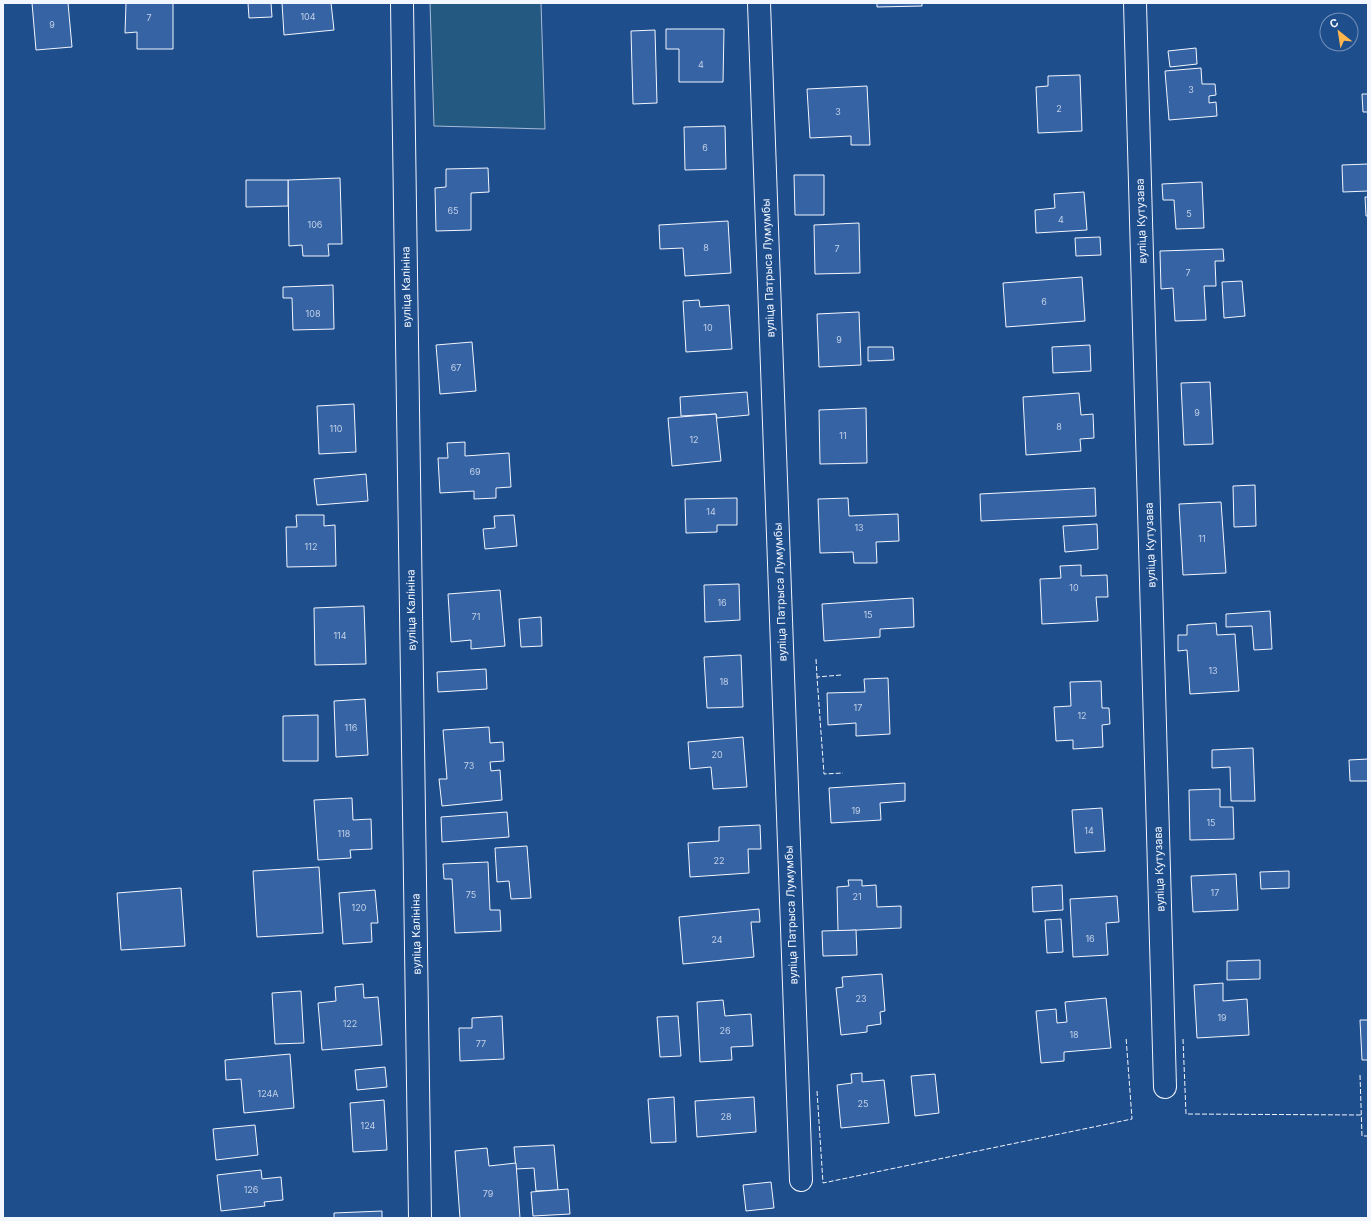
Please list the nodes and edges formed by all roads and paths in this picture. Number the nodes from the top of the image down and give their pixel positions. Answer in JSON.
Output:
{"nodes":[{"id":1,"x":402,"y":3,"type":"edge"},
{"id":2,"x":758,"y":3,"type":"edge"},
{"id":3,"x":1135,"y":3,"type":"edge"},
{"id":4,"x":1165,"y":1087,"type":"dead end"},
{"id":5,"x":801,"y":1180,"type":"dead end"},
{"id":6,"x":420,"y":1218,"type":"edge"}],
"edges":[{"from":1,"to":6,"type":"street","name":"вуліца Калініна"},
{"from":2,"to":5,"type":"street","name":"вуліца Патрыса Лумумбы"},
{"from":3,"to":4,"type":"street","name":"вуліца Кутузава"}]}
